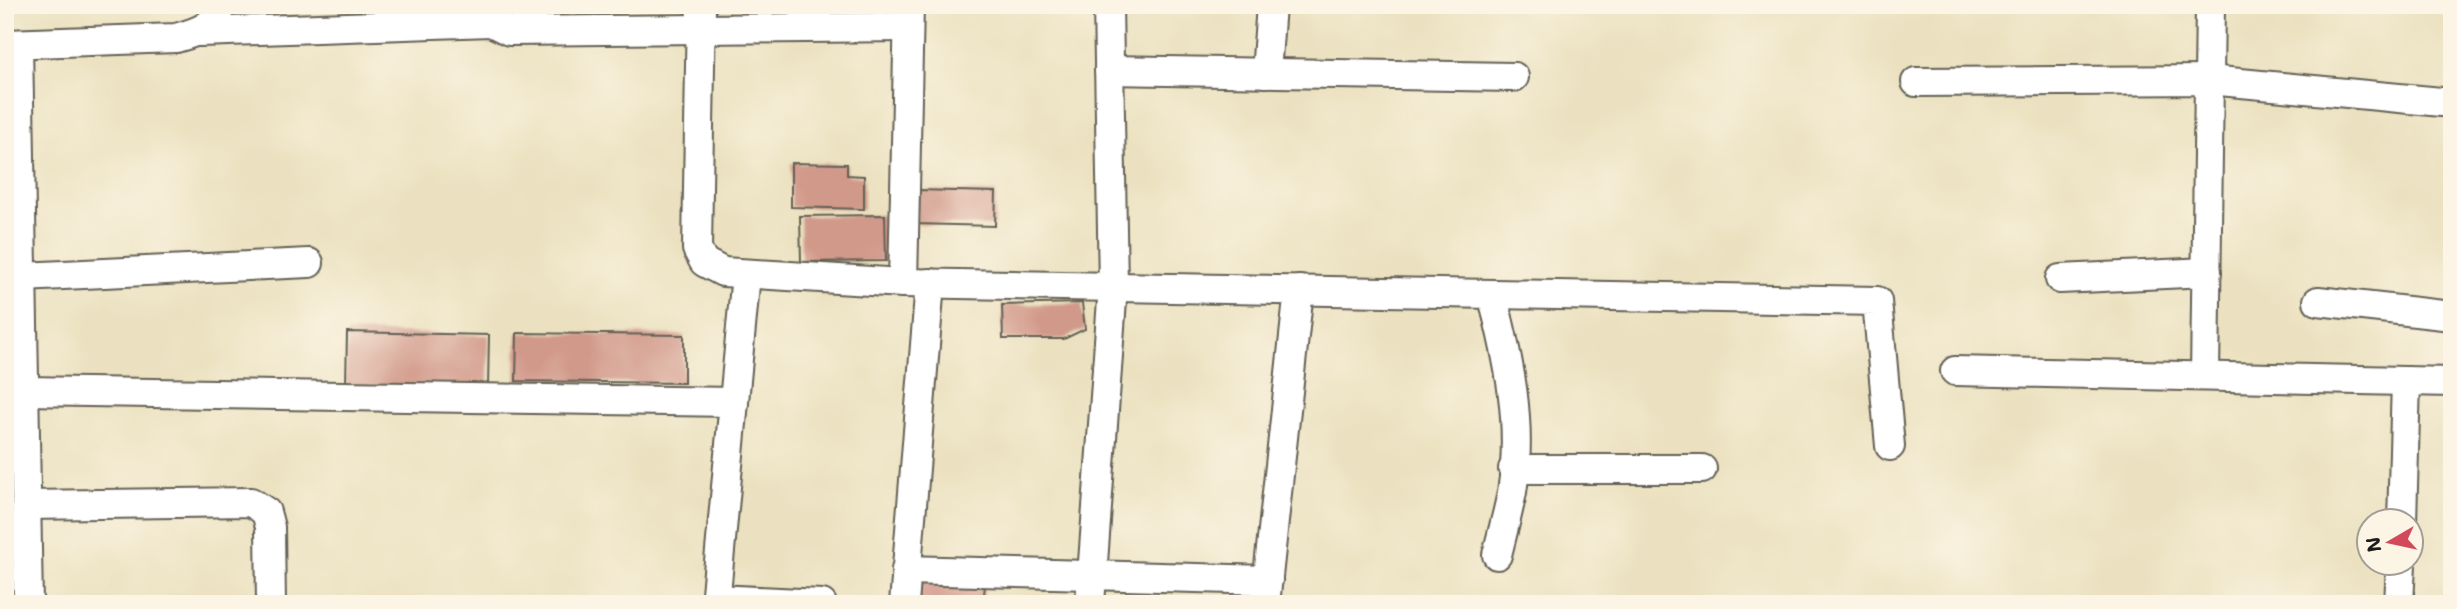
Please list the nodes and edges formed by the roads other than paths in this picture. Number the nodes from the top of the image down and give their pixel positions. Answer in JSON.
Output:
{"nodes":[{"id":1,"x":221,"y":5,"type":"edge"},
{"id":2,"x":1108,"y":5,"type":"edge"},
{"id":3,"x":1270,"y":5,"type":"edge"},
{"id":4,"x":2210,"y":5,"type":"edge"},
{"id":5,"x":490,"y":13,"type":"edge"},
{"id":6,"x":701,"y":16,"type":"edge"},
{"id":7,"x":908,"y":16,"type":"edge"},
{"id":8,"x":200,"y":32,"type":"junction"},
{"id":9,"x":11,"y":44,"type":"edge"},
{"id":10,"x":1109,"y":70,"type":"junction"},
{"id":11,"x":1266,"y":73,"type":"junction"},
{"id":12,"x":1514,"y":77,"type":"dead end"},
{"id":13,"x":2209,"y":80,"type":"junction"},
{"id":14,"x":1916,"y":82,"type":"dead end"},
{"id":15,"x":2452,"y":103,"type":"edge"},
{"id":16,"x":309,"y":263,"type":"dead end"},
{"id":17,"x":2207,"y":272,"type":"junction"},
{"id":18,"x":746,"y":274,"type":"junction"},
{"id":19,"x":22,"y":277,"type":"junction"},
{"id":20,"x":2060,"y":279,"type":"dead end"},
{"id":21,"x":917,"y":283,"type":"junction"},
{"id":22,"x":1112,"y":286,"type":"junction"},
{"id":23,"x":1300,"y":290,"type":"junction"},
{"id":24,"x":1492,"y":294,"type":"junction"},
{"id":25,"x":2318,"y":301,"type":"dead end"},
{"id":26,"x":2452,"y":316,"type":"edge"},
{"id":27,"x":1955,"y":371,"type":"dead end"},
{"id":28,"x":2206,"y":376,"type":"junction"},
{"id":29,"x":2406,"y":381,"type":"junction"},
{"id":30,"x":2452,"y":382,"type":"edge"},
{"id":31,"x":24,"y":391,"type":"junction"},
{"id":32,"x":734,"y":402,"type":"junction"},
{"id":33,"x":1890,"y":446,"type":"dead end"},
{"id":34,"x":1702,"y":468,"type":"dead end"},
{"id":35,"x":1513,"y":469,"type":"junction"},
{"id":36,"x":26,"y":505,"type":"junction"},
{"id":37,"x":2402,"y":508,"type":"edge"},
{"id":38,"x":1497,"y":555,"type":"dead end"},
{"id":39,"x":906,"y":570,"type":"junction"},
{"id":40,"x":1092,"y":575,"type":"junction"},
{"id":41,"x":2400,"y":578,"type":"edge"},
{"id":42,"x":1267,"y":592,"type":"edge"},
{"id":43,"x":715,"y":601,"type":"edge"},
{"id":44,"x":28,"y":604,"type":"edge"},
{"id":45,"x":271,"y":604,"type":"edge"},
{"id":46,"x":822,"y":604,"type":"edge"},
{"id":47,"x":904,"y":604,"type":"edge"},
{"id":48,"x":1090,"y":604,"type":"edge"},
{"id":49,"x":2399,"y":604,"type":"edge"}],
"edges":[{"from":1,"to":8,"type":"street"},
{"from":2,"to":10,"type":"street"},
{"from":3,"to":11,"type":"street"},
{"from":4,"to":13,"type":"street"},
{"from":5,"to":6,"type":"street"},
{"from":5,"to":8,"type":"street"},
{"from":6,"to":7,"type":"street"},
{"from":6,"to":18,"type":"street"},
{"from":7,"to":21,"type":"street"},
{"from":8,"to":9,"type":"street"},
{"from":9,"to":19,"type":"street"},
{"from":10,"to":11,"type":"street"},
{"from":10,"to":22,"type":"street"},
{"from":11,"to":12,"type":"street"},
{"from":13,"to":14,"type":"street"},
{"from":13,"to":15,"type":"street"},
{"from":13,"to":17,"type":"street"},
{"from":16,"to":19,"type":"street"},
{"from":17,"to":20,"type":"street"},
{"from":17,"to":28,"type":"street"},
{"from":18,"to":21,"type":"street"},
{"from":18,"to":32,"type":"street"},
{"from":19,"to":31,"type":"street"},
{"from":21,"to":22,"type":"street"},
{"from":21,"to":39,"type":"street"},
{"from":22,"to":23,"type":"street"},
{"from":22,"to":40,"type":"street"},
{"from":23,"to":24,"type":"street"},
{"from":23,"to":42,"type":"street"},
{"from":24,"to":33,"type":"street"},
{"from":24,"to":35,"type":"street"},
{"from":25,"to":26,"type":"street"},
{"from":27,"to":28,"type":"street"},
{"from":28,"to":29,"type":"street"},
{"from":29,"to":30,"type":"street"},
{"from":29,"to":37,"type":"street"},
{"from":31,"to":32,"type":"street"},
{"from":31,"to":36,"type":"street"},
{"from":32,"to":43,"type":"street"},
{"from":34,"to":35,"type":"street"},
{"from":35,"to":38,"type":"street"},
{"from":36,"to":44,"type":"street"},
{"from":36,"to":45,"type":"street"},
{"from":39,"to":40,"type":"street"},
{"from":39,"to":47,"type":"street"},
{"from":40,"to":42,"type":"street"},
{"from":40,"to":48,"type":"street"},
{"from":41,"to":49,"type":"street"},
{"from":43,"to":46,"type":"street"}]}
